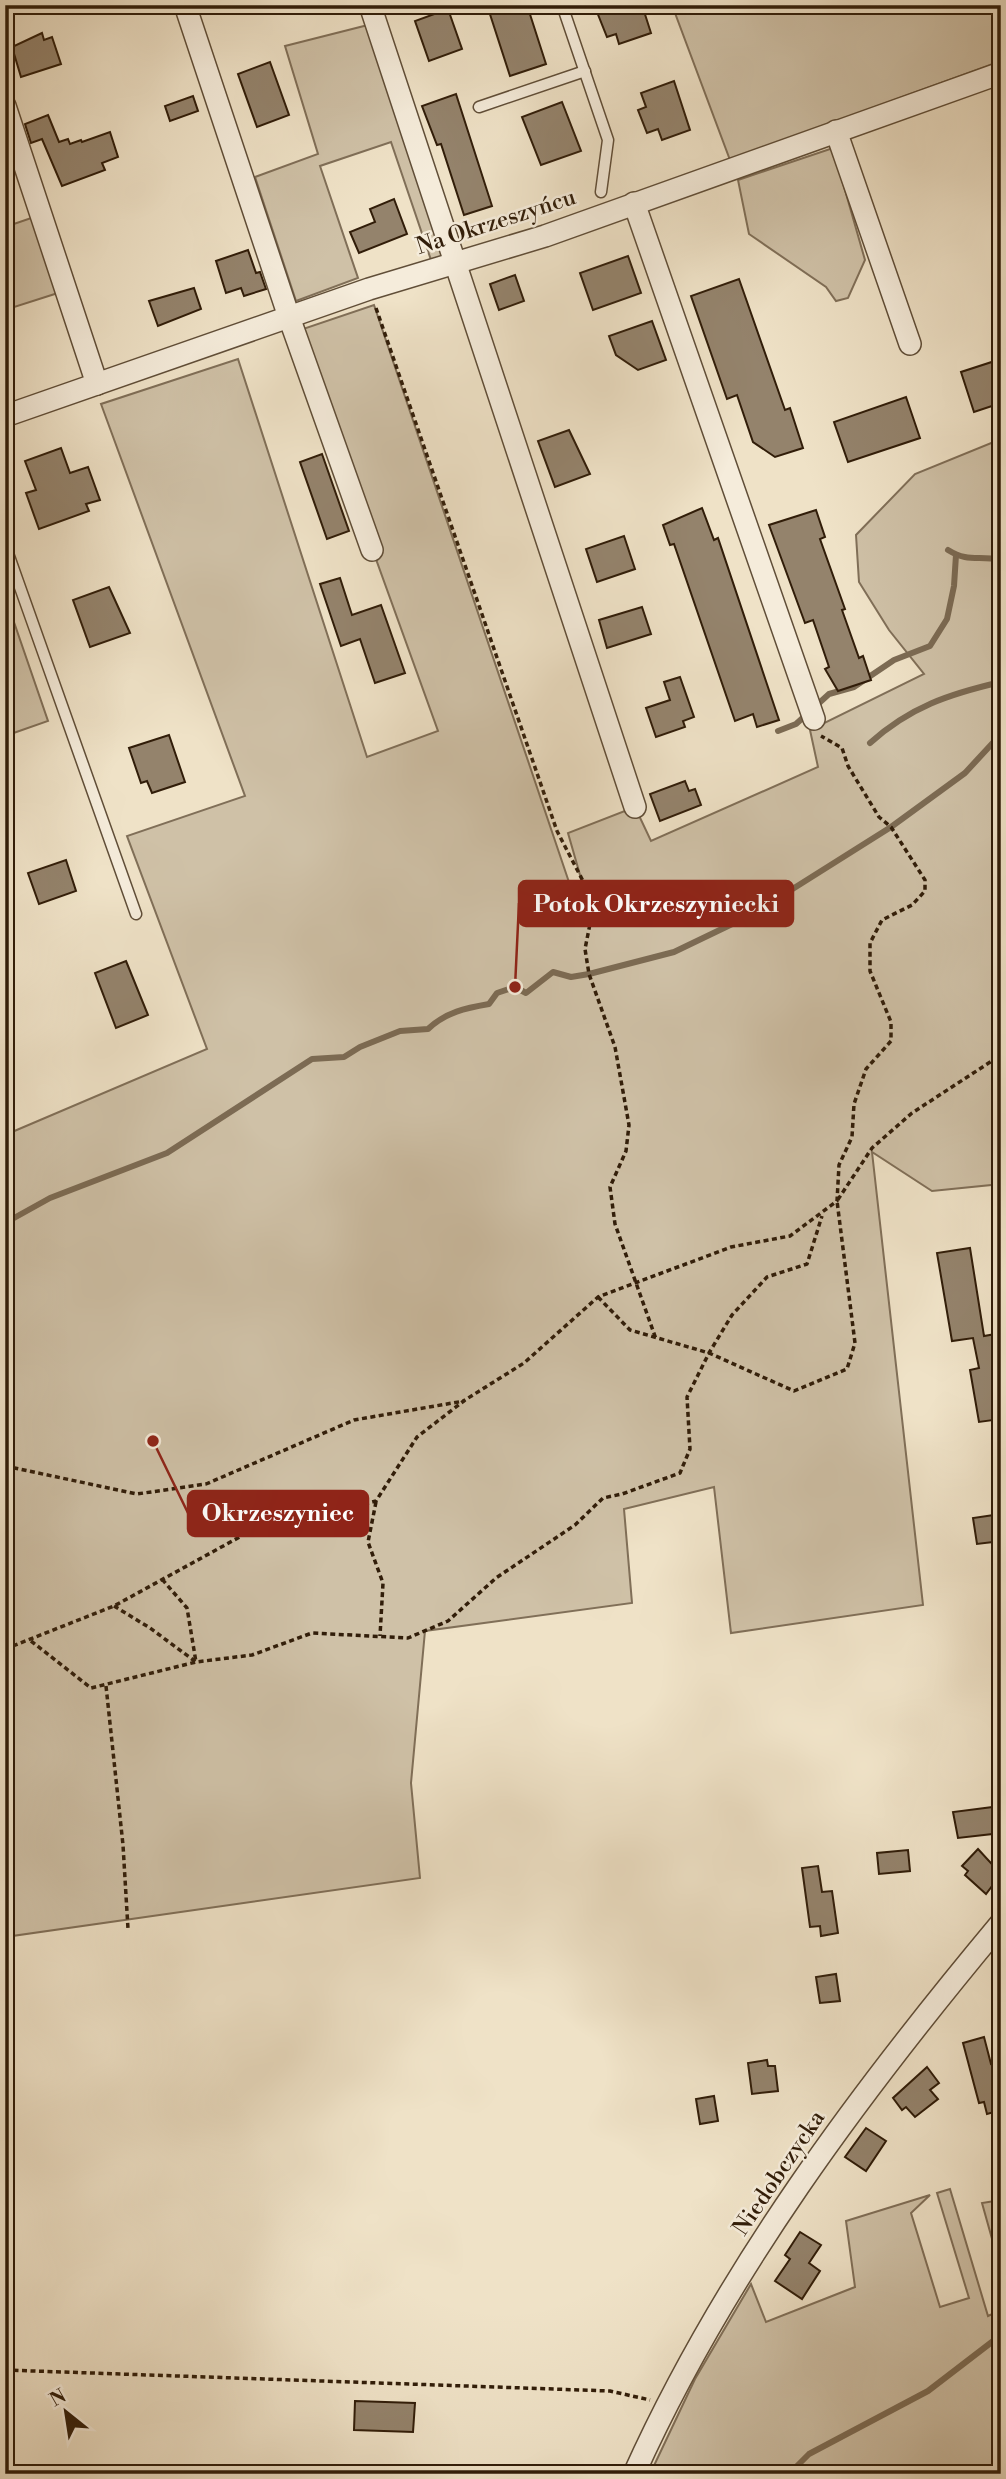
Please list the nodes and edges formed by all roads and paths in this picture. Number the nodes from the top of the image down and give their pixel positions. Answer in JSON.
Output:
{"nodes":[{"id":1,"x":185,"y":5,"type":"edge"},
{"id":2,"x":370,"y":5,"type":"edge"},
{"id":3,"x":562,"y":5,"type":"edge"},
{"id":4,"x":585,"y":71,"type":"junction"},
{"id":5,"x":1001,"y":73,"type":"edge"},
{"id":6,"x":5,"y":106,"type":"edge"},
{"id":7,"x":479,"y":107,"type":"dead end"},
{"id":8,"x":836,"y":131,"type":"junction"},
{"id":9,"x":601,"y":192,"type":"dead end"},
{"id":10,"x":635,"y":203,"type":"junction"},
{"id":11,"x":453,"y":264,"type":"junction"},
{"id":12,"x":369,"y":289,"type":"junction"},
{"id":13,"x":289,"y":317,"type":"junction"},
{"id":14,"x":910,"y":344,"type":"dead end"},
{"id":15,"x":97,"y":384,"type":"junction"},
{"id":16,"x":5,"y":416,"type":"edge"},
{"id":17,"x":5,"y":545,"type":"edge"},
{"id":18,"x":372,"y":550,"type":"dead end"},
{"id":19,"x":812,"y":725,"type":"joint"},
{"id":20,"x":635,"y":807,"type":"dead end"},
{"id":21,"x":136,"y":914,"type":"dead end"},
{"id":22,"x":1001,"y":1055,"type":"edge"},
{"id":23,"x":837,"y":1201,"type":"junction"},
{"id":24,"x":822,"y":1216,"type":"junction"},
{"id":25,"x":636,"y":1283,"type":"junction"},
{"id":26,"x":598,"y":1297,"type":"junction"},
{"id":27,"x":656,"y":1339,"type":"junction"},
{"id":28,"x":709,"y":1353,"type":"junction"},
{"id":29,"x":465,"y":1400,"type":"junction"},
{"id":30,"x":5,"y":1465,"type":"edge"},
{"id":31,"x":376,"y":1501,"type":"junction"},
{"id":32,"x":161,"y":1578,"type":"junction"},
{"id":33,"x":114,"y":1606,"type":"junction"},
{"id":34,"x":380,"y":1636,"type":"junction"},
{"id":35,"x":31,"y":1641,"type":"junction"},
{"id":36,"x":5,"y":1648,"type":"edge"},
{"id":37,"x":196,"y":1662,"type":"junction"},
{"id":38,"x":106,"y":1686,"type":"junction"},
{"id":39,"x":1001,"y":1923,"type":"edge"},
{"id":40,"x":128,"y":1929,"type":"dead end"},
{"id":41,"x":5,"y":2370,"type":"edge"},
{"id":42,"x":664,"y":2406,"type":"junction"},
{"id":43,"x":634,"y":2474,"type":"edge"}],
"edges":[{"from":1,"to":13,"type":"street"},
{"from":2,"to":11,"type":"street"},
{"from":3,"to":4,"type":"lane"},
{"from":4,"to":7,"type":"lane"},
{"from":4,"to":9,"type":"lane"},
{"from":5,"to":8,"type":"street","name":"Na Okrzeszyńcu"},
{"from":6,"to":15,"type":"street"},
{"from":8,"to":10,"type":"street","name":"Na Okrzeszyńcu"},
{"from":8,"to":14,"type":"street"},
{"from":10,"to":11,"type":"street","name":"Na Okrzeszyńcu"},
{"from":10,"to":19,"type":"street"},
{"from":11,"to":12,"type":"street","name":"Na Okrzeszyńcu"},
{"from":11,"to":20,"type":"street"},
{"from":12,"to":13,"type":"street","name":"Na Okrzeszyńcu"},
{"from":12,"to":25,"type":"path"},
{"from":13,"to":15,"type":"street","name":"Na Okrzeszyńcu"},
{"from":13,"to":18,"type":"street"},
{"from":15,"to":16,"type":"street","name":"Na Okrzeszyńcu"},
{"from":17,"to":21,"type":"lane"},
{"from":19,"to":23,"type":"path"},
{"from":22,"to":23,"type":"path"},
{"from":23,"to":24,"type":"path"},
{"from":23,"to":28,"type":"path"},
{"from":24,"to":25,"type":"path"},
{"from":24,"to":28,"type":"path"},
{"from":25,"to":26,"type":"path"},
{"from":25,"to":27,"type":"path"},
{"from":26,"to":27,"type":"path"},
{"from":26,"to":29,"type":"path"},
{"from":27,"to":28,"type":"path"},
{"from":28,"to":34,"type":"path"},
{"from":29,"to":30,"type":"path"},
{"from":29,"to":31,"type":"path"},
{"from":31,"to":32,"type":"path"},
{"from":31,"to":34,"type":"path"},
{"from":32,"to":33,"type":"path"},
{"from":32,"to":37,"type":"path"},
{"from":33,"to":35,"type":"path"},
{"from":33,"to":37,"type":"path"},
{"from":34,"to":37,"type":"path"},
{"from":35,"to":36,"type":"path"},
{"from":35,"to":38,"type":"path"},
{"from":37,"to":38,"type":"path"},
{"from":38,"to":40,"type":"path"},
{"from":39,"to":42,"type":"street","name":"Niedobczycka"},
{"from":41,"to":42,"type":"path"},
{"from":42,"to":43,"type":"street","name":"Niedobczycka"}]}
